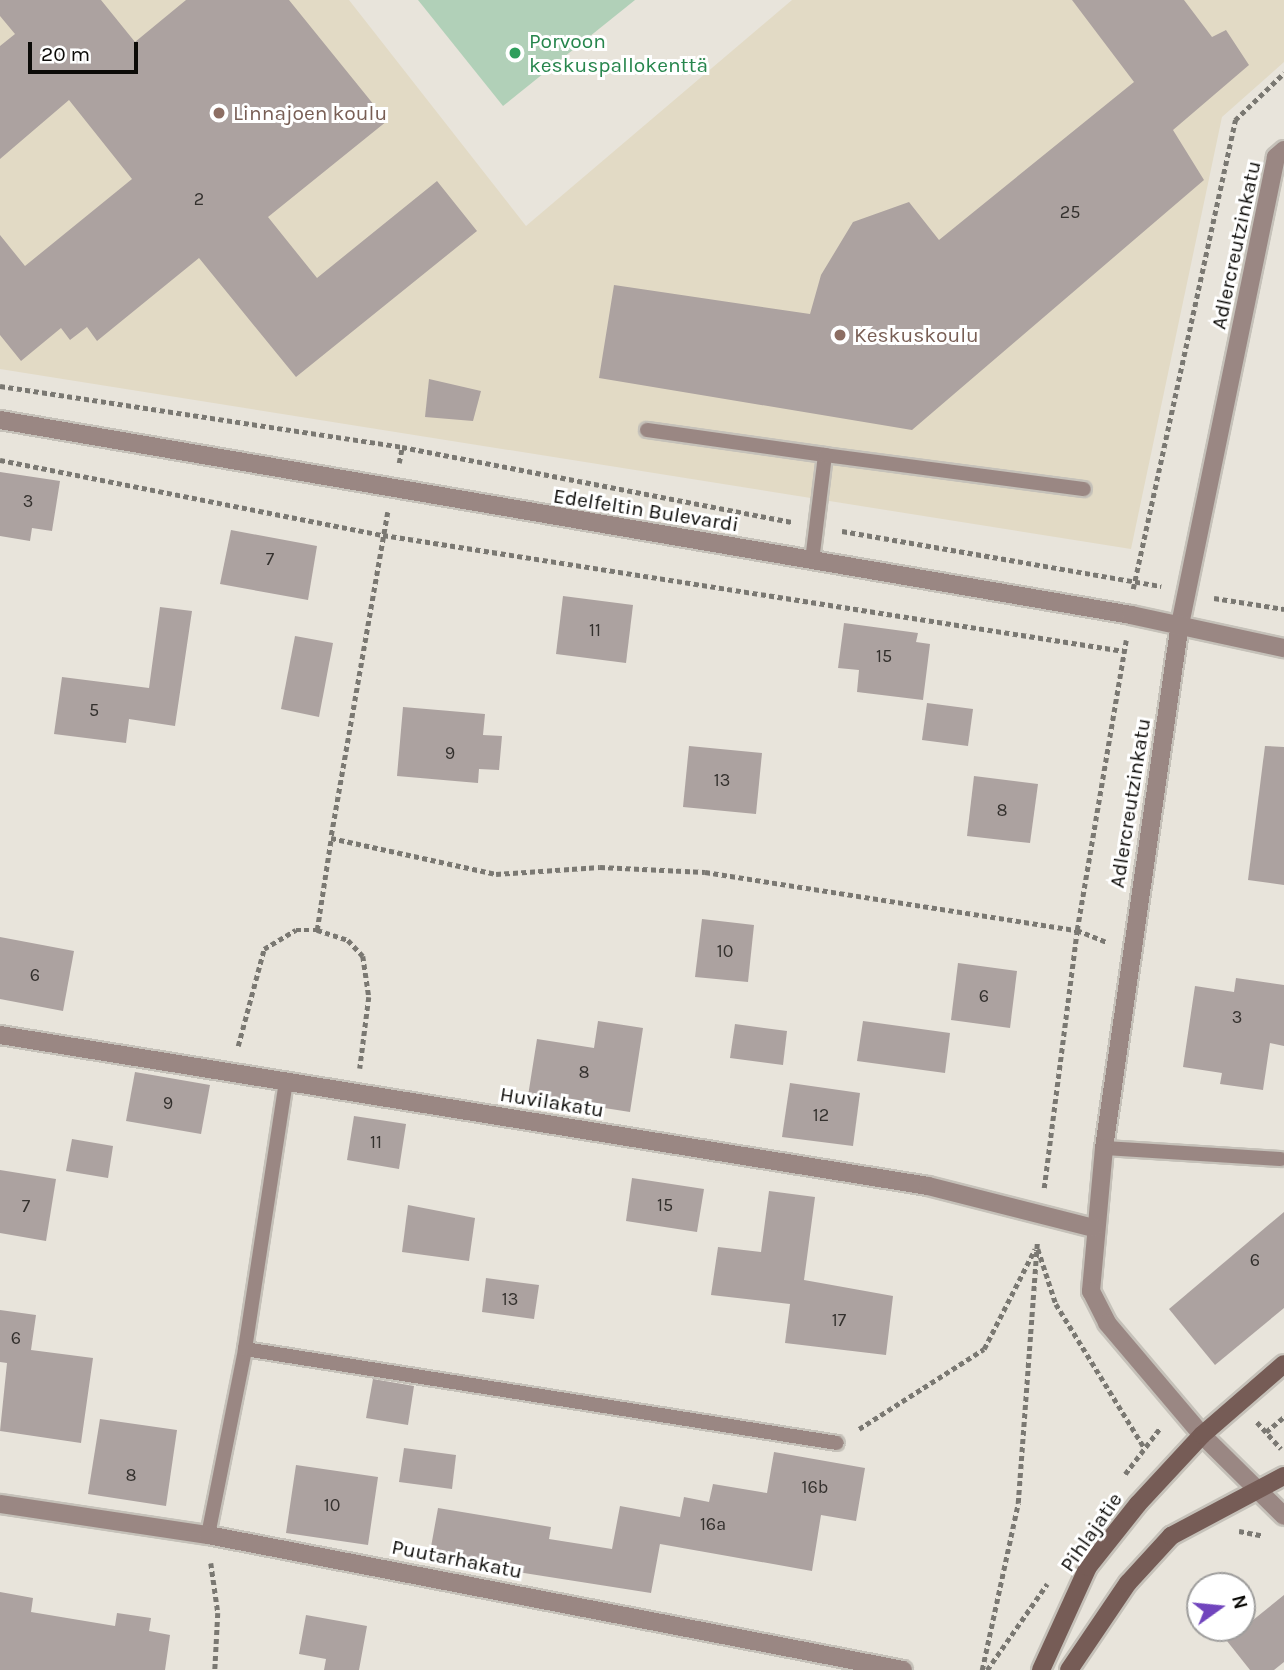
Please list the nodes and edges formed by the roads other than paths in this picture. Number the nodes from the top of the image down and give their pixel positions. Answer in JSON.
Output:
{"nodes":[{"id":1,"x":1284,"y":150,"type":"edge"},
{"id":2,"x":0,"y":420,"type":"edge"},
{"id":3,"x":647,"y":430,"type":"dead end"},
{"id":4,"x":825,"y":455,"type":"junction"},
{"id":5,"x":1084,"y":489,"type":"dead end"},
{"id":6,"x":812,"y":561,"type":"junction"},
{"id":7,"x":1179,"y":630,"type":"junction"},
{"id":8,"x":1284,"y":648,"type":"edge"},
{"id":9,"x":0,"y":1035,"type":"edge"},
{"id":10,"x":286,"y":1082,"type":"junction"},
{"id":11,"x":1104,"y":1148,"type":"junction"},
{"id":12,"x":1281,"y":1159,"type":"dead end"},
{"id":13,"x":1094,"y":1228,"type":"junction"},
{"id":14,"x":246,"y":1349,"type":"junction"},
{"id":15,"x":1284,"y":1364,"type":"edge"},
{"id":16,"x":1202,"y":1435,"type":"junction"},
{"id":17,"x":837,"y":1443,"type":"road end"},
{"id":18,"x":1284,"y":1476,"type":"edge"},
{"id":19,"x":1256,"y":1493,"type":"junction"},
{"id":20,"x":0,"y":1504,"type":"edge"},
{"id":21,"x":1284,"y":1516,"type":"edge"},
{"id":22,"x":208,"y":1535,"type":"junction"},
{"id":23,"x":903,"y":1670,"type":"edge"},
{"id":24,"x":1041,"y":1670,"type":"edge"},
{"id":25,"x":1069,"y":1670,"type":"edge"}],
"edges":[{"from":1,"to":7,"type":"street","name":"Adlercreutzinkatu"},
{"from":2,"to":6,"type":"street","name":"Edelfeltin Bulevardi"},
{"from":3,"to":4,"type":"lane"},
{"from":4,"to":5,"type":"lane"},
{"from":4,"to":6,"type":"lane"},
{"from":6,"to":7,"type":"street","name":"Edelfeltin Bulevardi"},
{"from":7,"to":8,"type":"street","name":"Edelfeltin Bulevardi"},
{"from":7,"to":11,"type":"street","name":"Adlercreutzinkatu"},
{"from":9,"to":10,"type":"street","name":"Huvilakatu"},
{"from":10,"to":13,"type":"street","name":"Huvilakatu"},
{"from":10,"to":14,"type":"lane"},
{"from":11,"to":12,"type":"lane"},
{"from":11,"to":13,"type":"street","name":"Adlercreutzinkatu"},
{"from":13,"to":16,"type":"street","name":"Adlercreutzinkatu"},
{"from":14,"to":17,"type":"lane"},
{"from":14,"to":22,"type":"lane"},
{"from":15,"to":16,"type":"street","name":"Pihlajatie"},
{"from":16,"to":19,"type":"street","name":"Adlercreutzinkatu"},
{"from":16,"to":24,"type":"street","name":"Pihlajatie"},
{"from":18,"to":19,"type":"street"},
{"from":19,"to":21,"type":"street","name":"Adlercreutzinkatu"},
{"from":19,"to":25,"type":"street"},
{"from":20,"to":22,"type":"street","name":"Puutarhakatu"},
{"from":22,"to":23,"type":"street","name":"Puutarhakatu"}]}
